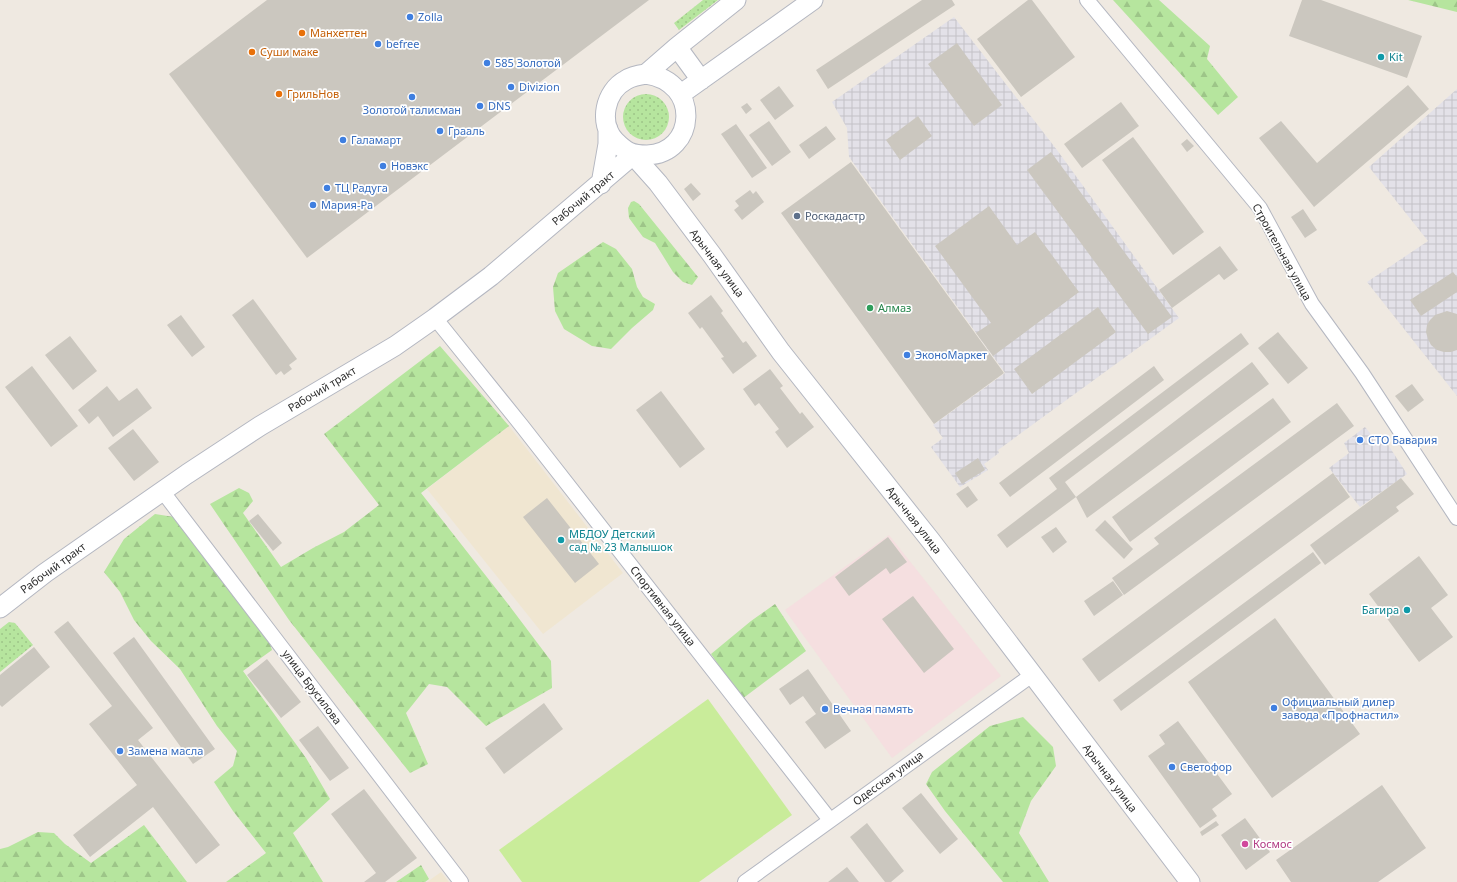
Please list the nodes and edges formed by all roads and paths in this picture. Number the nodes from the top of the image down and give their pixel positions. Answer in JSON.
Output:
{"nodes":[{"id":1,"x":736,"y":0,"type":"edge"},
{"id":2,"x":813,"y":0,"type":"edge"},
{"id":3,"x":1087,"y":0,"type":"edge"},
{"id":4,"x":677,"y":47,"type":"junction"},
{"id":5,"x":646,"y":74,"type":"junction"},
{"id":6,"x":701,"y":80,"type":"junction"},
{"id":7,"x":678,"y":90,"type":"junction"},
{"id":8,"x":608,"y":129,"type":"junction"},
{"id":9,"x":662,"y":152,"type":"junction"},
{"id":10,"x":633,"y":155,"type":"junction"},
{"id":11,"x":601,"y":184,"type":"junction"},
{"id":12,"x":658,"y":184,"type":"junction"},
{"id":13,"x":434,"y":318,"type":"junction"},
{"id":14,"x":163,"y":492,"type":"junction"},
{"id":15,"x":1457,"y":518,"type":"edge"},
{"id":16,"x":0,"y":608,"type":"edge"},
{"id":17,"x":1032,"y":675,"type":"junction"},
{"id":18,"x":830,"y":820,"type":"junction"},
{"id":19,"x":461,"y":882,"type":"edge"},
{"id":20,"x":745,"y":882,"type":"edge"},
{"id":21,"x":1190,"y":882,"type":"edge"}],
"edges":[{"from":1,"to":4,"type":"main road"},
{"from":2,"to":6,"type":"main road"},
{"from":3,"to":15,"type":"street","name":"Строительная улица"},
{"from":4,"to":5,"type":"main road"},
{"from":4,"to":6,"type":"main road"},
{"from":4,"to":7,"type":"main road"},
{"from":5,"to":7,"type":"main road"},
{"from":5,"to":8,"type":"main road"},
{"from":6,"to":7,"type":"main road"},
{"from":7,"to":9,"type":"main road"},
{"from":8,"to":10,"type":"main road"},
{"from":8,"to":11,"type":"main road"},
{"from":9,"to":10,"type":"main road"},
{"from":9,"to":12,"type":"main road"},
{"from":10,"to":11,"type":"main road","name":"Рабочий тракт"},
{"from":10,"to":12,"type":"main road","name":"Арычная улица"},
{"from":11,"to":13,"type":"main road","name":"Рабочий тракт"},
{"from":12,"to":17,"type":"main road","name":"Арычная улица"},
{"from":13,"to":14,"type":"main road","name":"Рабочий тракт"},
{"from":13,"to":18,"type":"street","name":"Спортивная улица"},
{"from":14,"to":16,"type":"main road","name":"Рабочий тракт"},
{"from":14,"to":19,"type":"street","name":"улица Брусилова"},
{"from":17,"to":18,"type":"street","name":"Одесская улица"},
{"from":17,"to":21,"type":"main road","name":"Арычная улица"},
{"from":18,"to":20,"type":"street","name":"Одесская улица"}]}
